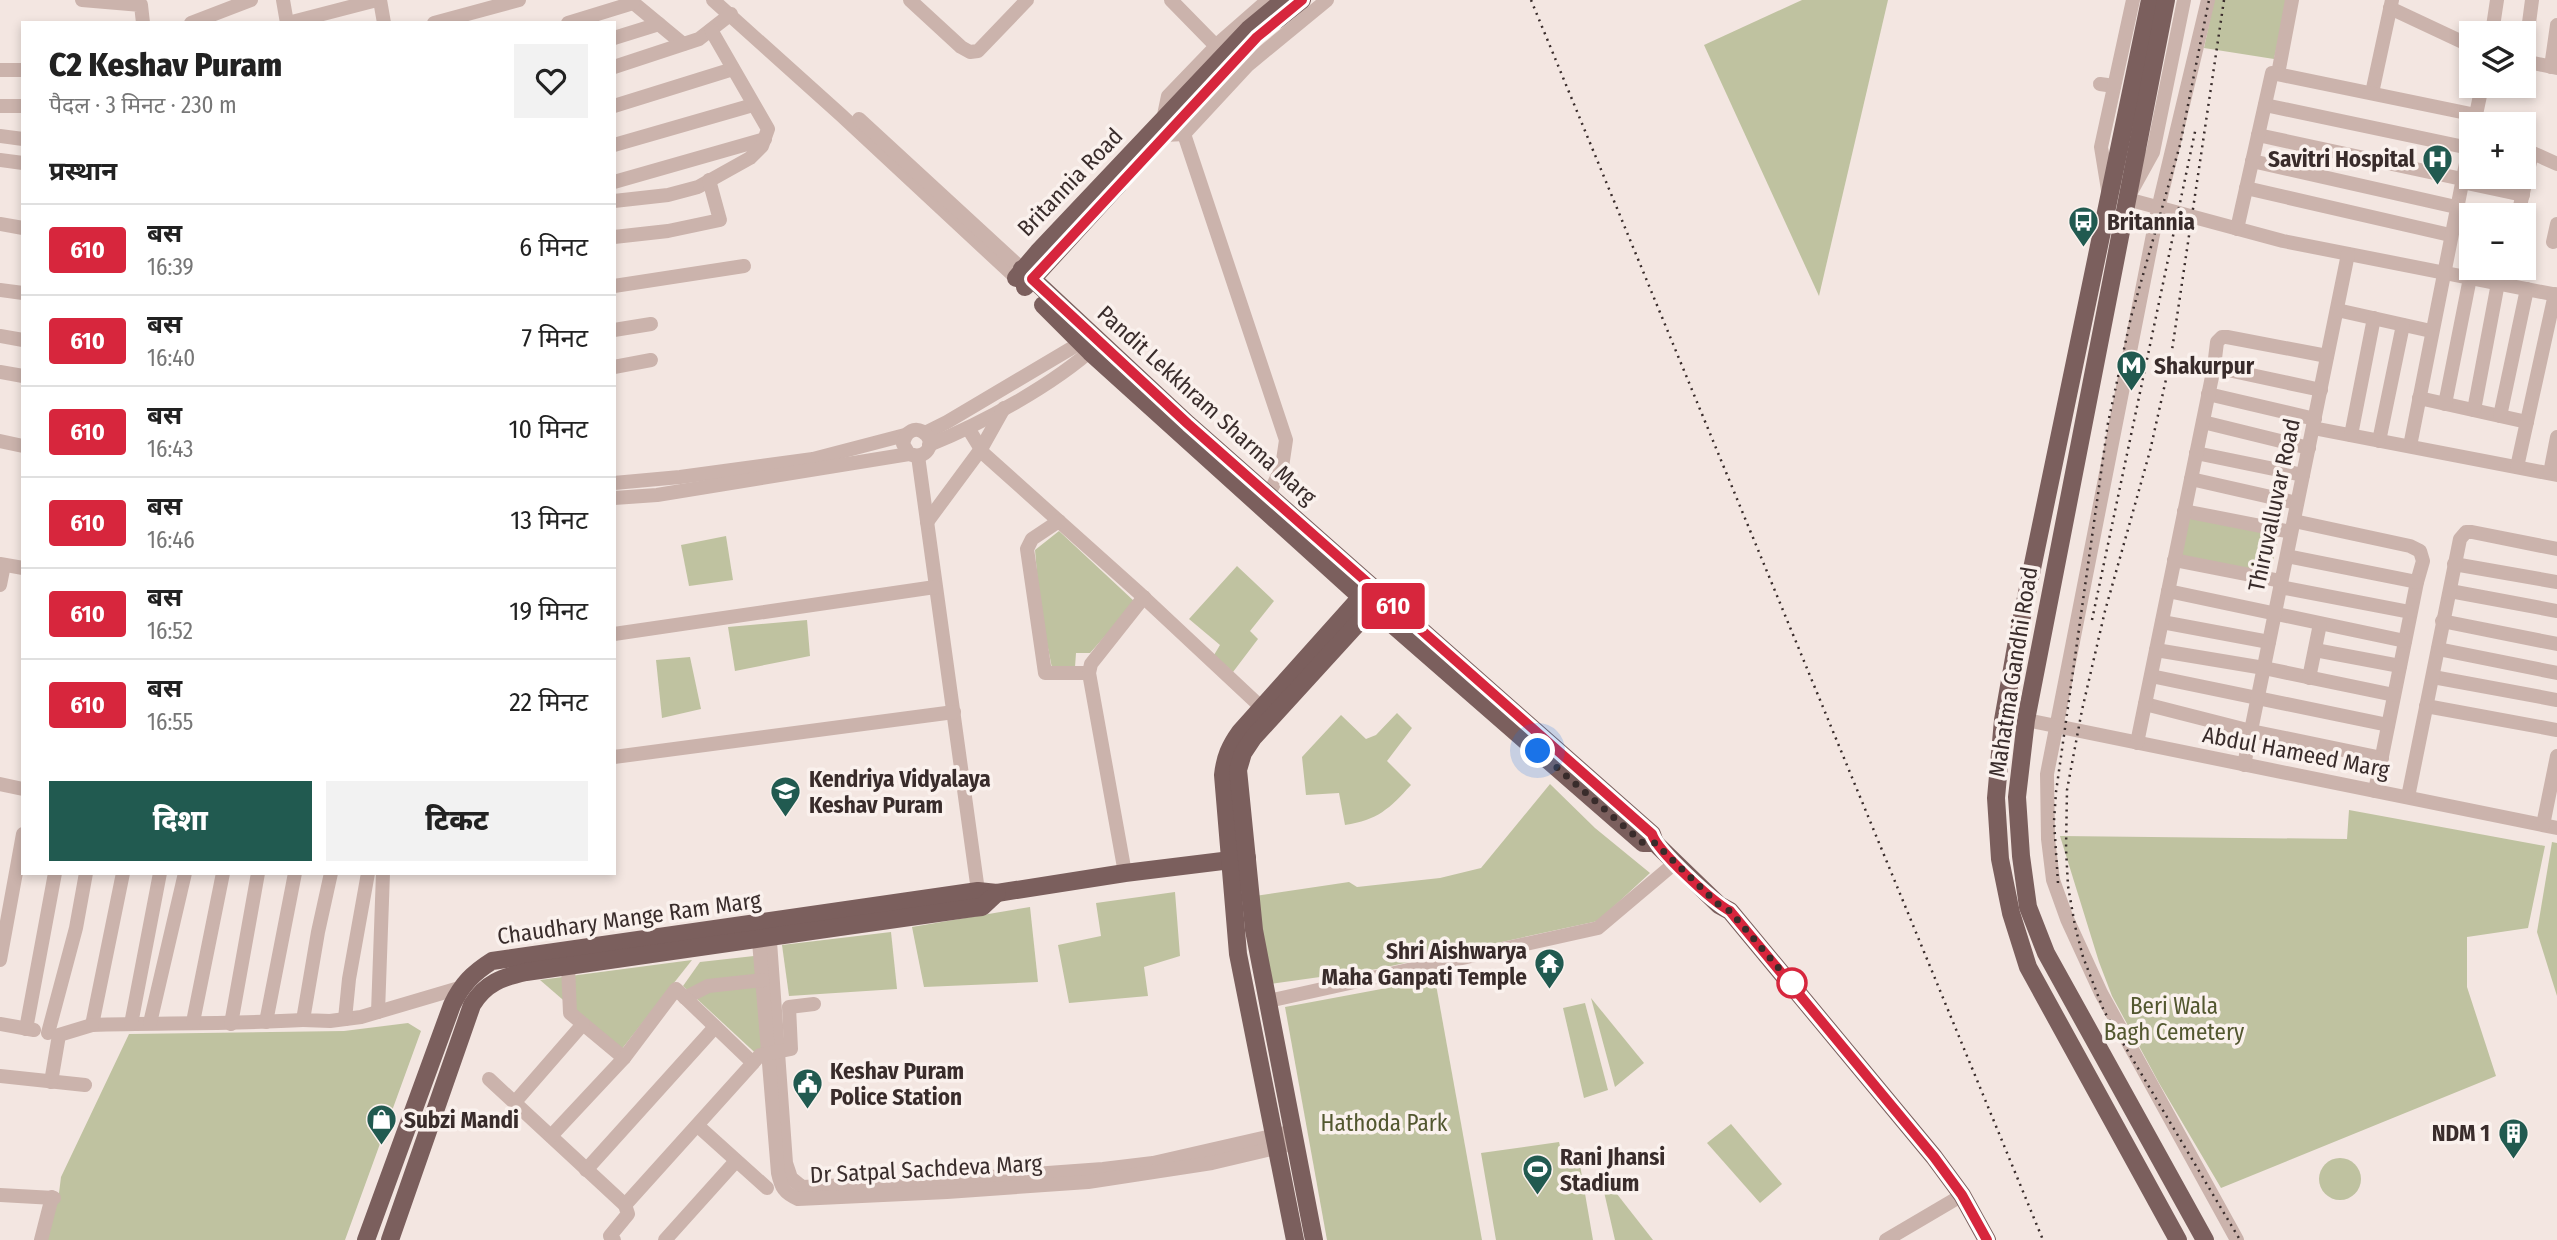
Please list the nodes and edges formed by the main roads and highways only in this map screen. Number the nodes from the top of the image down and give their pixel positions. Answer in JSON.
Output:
{"nodes":[{"id":1,"x":1284,"y":0,"type":"edge"},
{"id":2,"x":1302,"y":0,"type":"edge"},
{"id":3,"x":2150,"y":0,"type":"edge"},
{"id":4,"x":2166,"y":0,"type":"edge"},
{"id":5,"x":1164,"y":128,"type":"junction"},
{"id":6,"x":2127,"y":155,"type":"junction"},
{"id":7,"x":2118,"y":199,"type":"junction"},
{"id":8,"x":1024,"y":278,"type":"joint"},
{"id":9,"x":1091,"y":343,"type":"junction"},
{"id":10,"x":1372,"y":597,"type":"junction"},
{"id":11,"x":1227,"y":834,"type":"junction"},
{"id":12,"x":1238,"y":859,"type":"junction"},
{"id":13,"x":1202,"y":863,"type":"junction"},
{"id":14,"x":997,"y":893,"type":"junction"},
{"id":15,"x":764,"y":931,"type":"junction"},
{"id":16,"x":1958,"y":1198,"type":"junction"},
{"id":17,"x":366,"y":1240,"type":"edge"},
{"id":18,"x":390,"y":1240,"type":"edge"},
{"id":19,"x":1295,"y":1240,"type":"edge"},
{"id":20,"x":1314,"y":1240,"type":"edge"},
{"id":21,"x":1974,"y":1240,"type":"edge"},
{"id":22,"x":1987,"y":1240,"type":"edge"},
{"id":23,"x":2178,"y":1240,"type":"edge"},
{"id":24,"x":2205,"y":1240,"type":"edge"}],
"edges":[{"from":1,"to":5,"type":"main road"},
{"from":2,"to":5,"type":"main road"},
{"from":3,"to":6,"type":"main road"},
{"from":4,"to":6,"type":"main road"},
{"from":5,"to":8,"type":"main road","name":"Britannia Road"},
{"from":6,"to":7,"type":"main road"},
{"from":7,"to":23,"type":"main road","name":"Mahatma Gandhi Road"},
{"from":7,"to":24,"type":"main road","name":"Mahatma Gandhi Road"},
{"from":8,"to":9,"type":"main road","name":"Pandit Lekkhram Sharma Marg"},
{"from":9,"to":10,"type":"main road","name":"Pandit Lekkhram Sharma Marg"},
{"from":9,"to":10,"type":"main road","name":"Pandit Lekkhram Sharma Marg"},
{"from":10,"to":11,"type":"main road"},
{"from":10,"to":12,"type":"main road"},
{"from":10,"to":16,"type":"main road","name":"Pandit Lekkhram Sharma Marg"},
{"from":11,"to":12,"type":"main road"},
{"from":11,"to":13,"type":"main road"},
{"from":12,"to":13,"type":"main road","name":"Chaudhary Mange Ram Marg"},
{"from":12,"to":19,"type":"main road"},
{"from":12,"to":20,"type":"main road"},
{"from":13,"to":14,"type":"main road","name":"Chaudhary Mange Ram Marg"},
{"from":14,"to":15,"type":"main road","name":"Chaudhary Mange Ram Marg"},
{"from":14,"to":15,"type":"main road","name":"Chaudhary Mange Ram Marg"},
{"from":15,"to":17,"type":"main road","name":"Chaudhary Mange Ram Marg"},
{"from":15,"to":18,"type":"main road","name":"Chaudhary Mange Ram Marg"},
{"from":16,"to":21,"type":"main road","name":"Pandit Lekkhram Sharma Marg"},
{"from":16,"to":22,"type":"main road","name":"Pandit Lekkhram Sharma Marg"}]}
